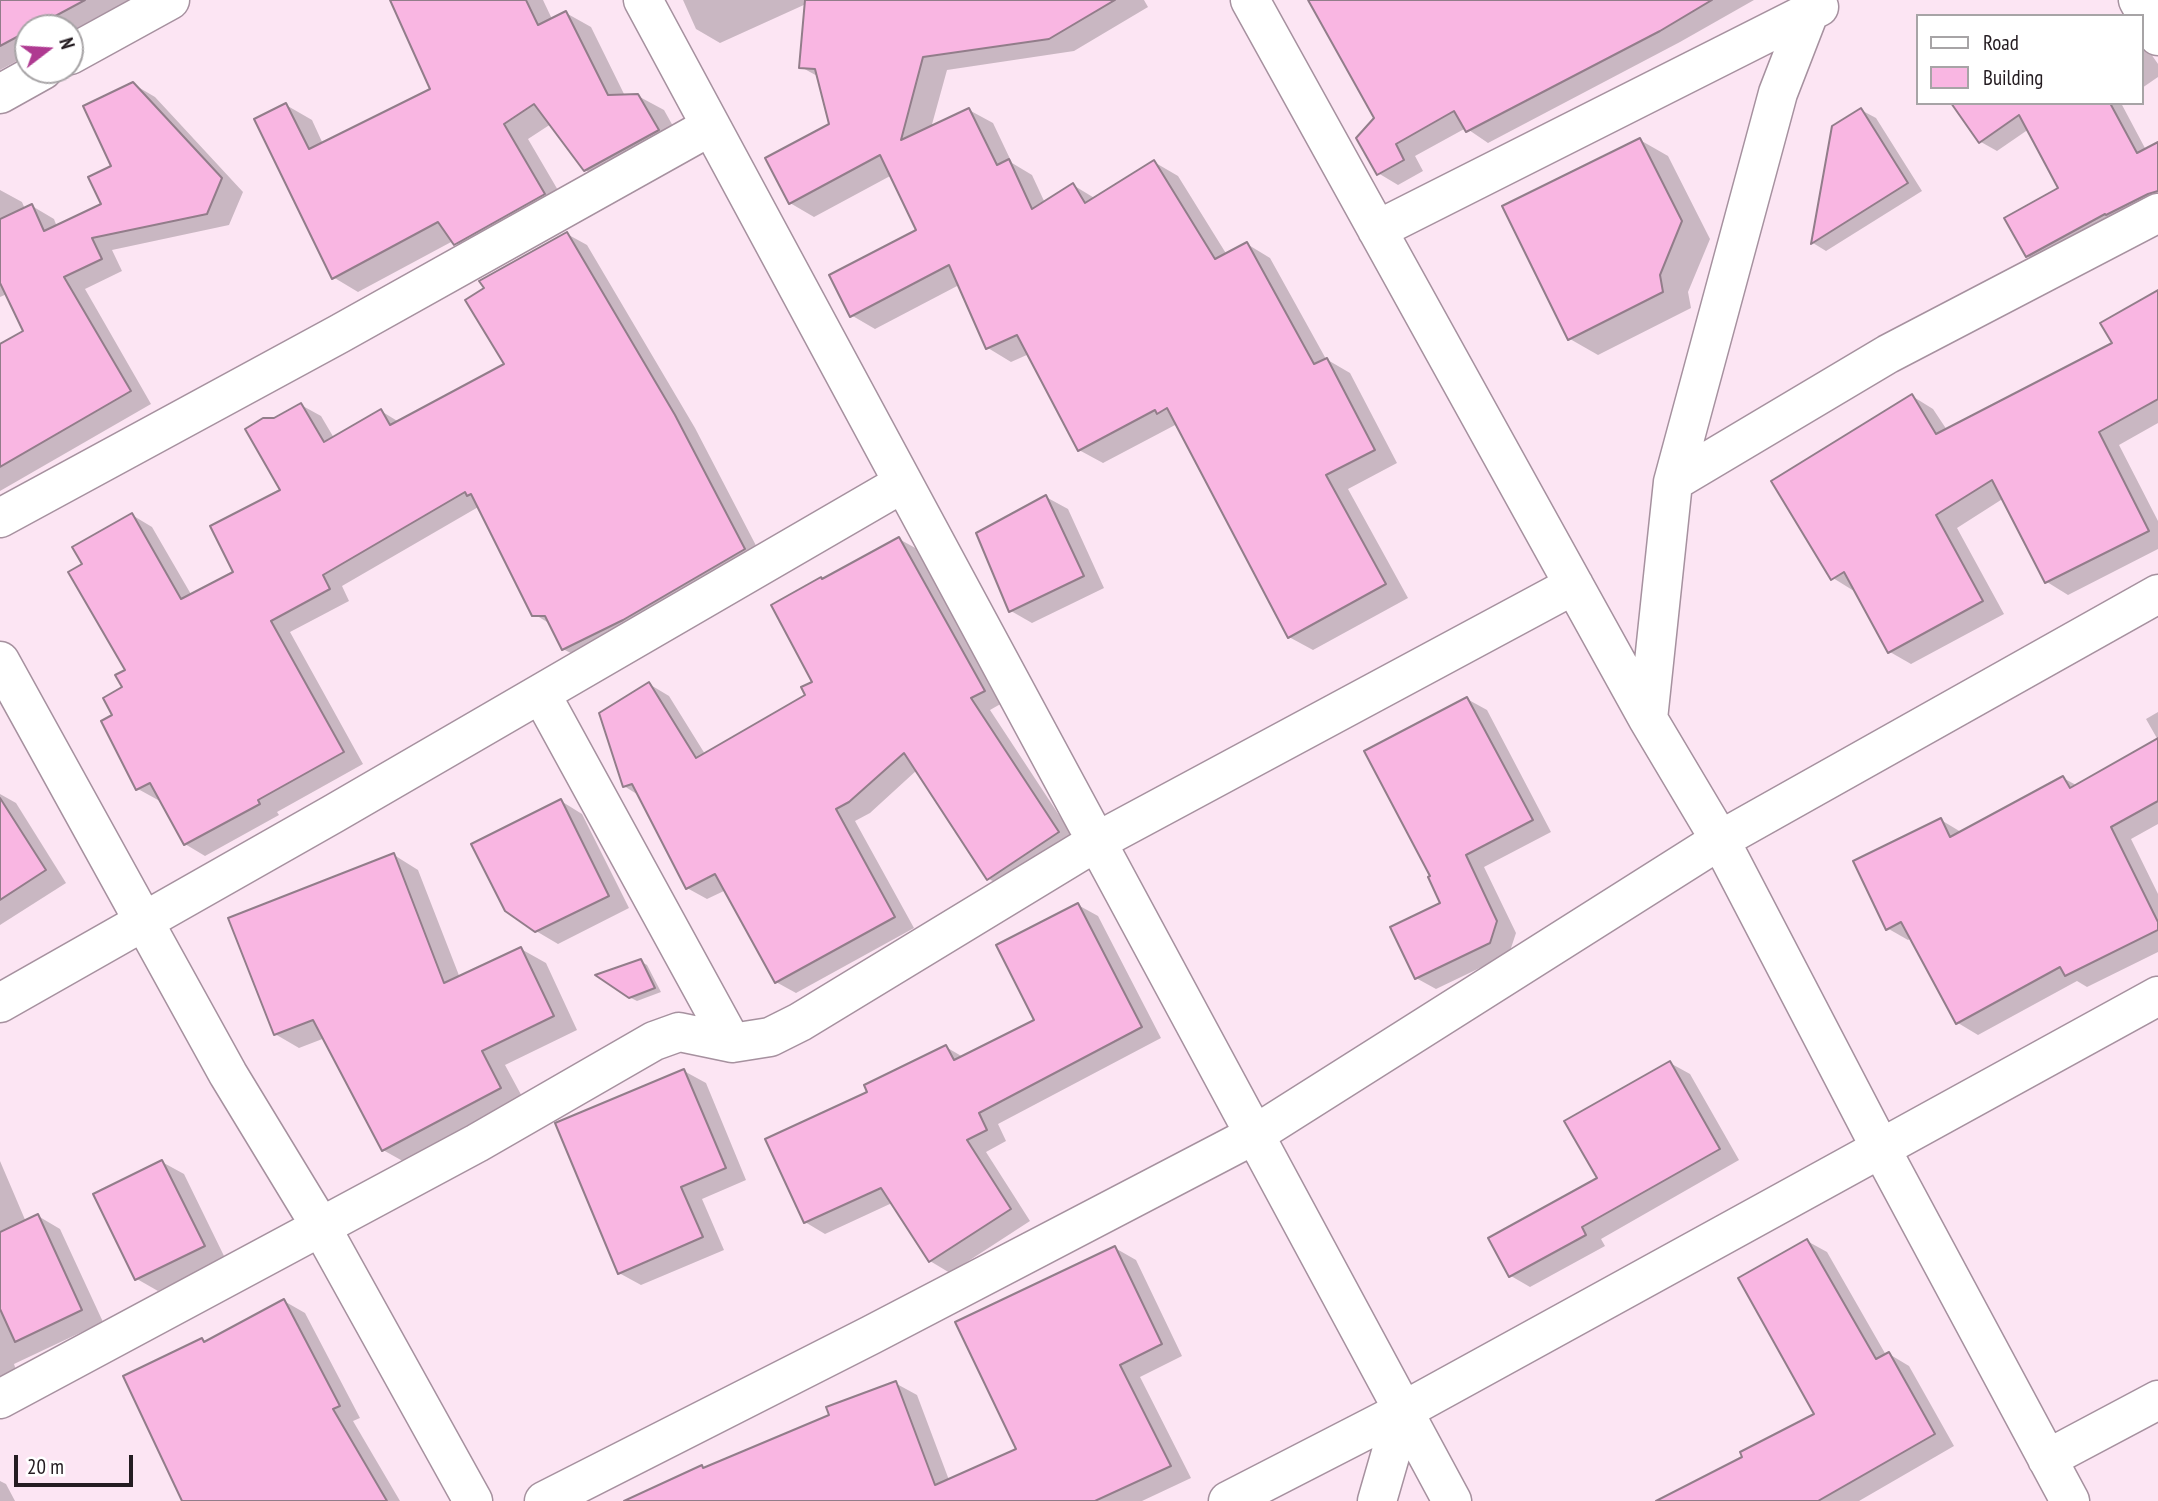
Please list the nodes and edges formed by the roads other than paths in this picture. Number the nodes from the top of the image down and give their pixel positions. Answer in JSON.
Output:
{"nodes":[{"id":1,"x":170,"y":0,"type":"edge"},
{"id":2,"x":643,"y":0,"type":"edge"},
{"id":3,"x":1250,"y":0,"type":"edge"},
{"id":4,"x":2138,"y":0,"type":"edge"},
{"id":5,"x":1818,"y":4,"type":"edge"},
{"id":6,"x":2158,"y":36,"type":"edge"},
{"id":7,"x":84,"y":47,"type":"edge"},
{"id":8,"x":18,"y":84,"type":"edge"},
{"id":9,"x":0,"y":94,"type":"edge"},
{"id":10,"x":711,"y":126,"type":"junction"},
{"id":11,"x":2158,"y":213,"type":"edge"},
{"id":12,"x":1377,"y":230,"type":"junction"},
{"id":13,"x":1673,"y":482,"type":"junction"},
{"id":14,"x":903,"y":483,"type":"junction"},
{"id":15,"x":0,"y":518,"type":"edge"},
{"id":16,"x":1574,"y":586,"type":"junction"},
{"id":17,"x":2158,"y":594,"type":"edge"},
{"id":18,"x":0,"y":661,"type":"edge"},
{"id":19,"x":541,"y":694,"type":"junction"},
{"id":20,"x":1648,"y":719,"type":"junction"},
{"id":21,"x":1720,"y":840,"type":"junction"},
{"id":22,"x":1096,"y":842,"type":"junction"},
{"id":23,"x":143,"y":922,"type":"junction"},
{"id":24,"x":2158,"y":996,"type":"edge"},
{"id":25,"x":0,"y":1003,"type":"edge"},
{"id":26,"x":732,"y":1043,"type":"junction"},
{"id":27,"x":1254,"y":1135,"type":"junction"},
{"id":28,"x":1881,"y":1149,"type":"junction"},
{"id":29,"x":321,"y":1227,"type":"junction"},
{"id":30,"x":0,"y":1399,"type":"edge"},
{"id":31,"x":2158,"y":1400,"type":"edge"},
{"id":32,"x":1403,"y":1411,"type":"junction"},
{"id":33,"x":2047,"y":1459,"type":"junction"},
{"id":34,"x":473,"y":1501,"type":"edge"},
{"id":35,"x":544,"y":1501,"type":"edge"},
{"id":36,"x":1228,"y":1501,"type":"edge"},
{"id":37,"x":1377,"y":1501,"type":"edge"},
{"id":38,"x":1452,"y":1501,"type":"edge"},
{"id":39,"x":2070,"y":1501,"type":"edge"}],
"edges":[{"from":1,"to":7,"type":"street"},
{"from":2,"to":10,"type":"street"},
{"from":3,"to":12,"type":"street"},
{"from":4,"to":6,"type":"street"},
{"from":5,"to":12,"type":"street"},
{"from":5,"to":13,"type":"street"},
{"from":8,"to":9,"type":"street"},
{"from":10,"to":14,"type":"street"},
{"from":10,"to":15,"type":"street"},
{"from":11,"to":13,"type":"street"},
{"from":12,"to":16,"type":"street"},
{"from":13,"to":20,"type":"street"},
{"from":14,"to":19,"type":"street"},
{"from":14,"to":22,"type":"street"},
{"from":16,"to":20,"type":"street"},
{"from":16,"to":22,"type":"street"},
{"from":17,"to":21,"type":"street"},
{"from":18,"to":23,"type":"street"},
{"from":19,"to":23,"type":"street"},
{"from":19,"to":26,"type":"street"},
{"from":20,"to":21,"type":"street"},
{"from":21,"to":27,"type":"street"},
{"from":21,"to":28,"type":"street"},
{"from":22,"to":26,"type":"street"},
{"from":22,"to":27,"type":"street"},
{"from":23,"to":25,"type":"street"},
{"from":23,"to":29,"type":"street"},
{"from":24,"to":28,"type":"street"},
{"from":26,"to":29,"type":"street"},
{"from":27,"to":32,"type":"street"},
{"from":27,"to":35,"type":"street"},
{"from":28,"to":32,"type":"street"},
{"from":28,"to":33,"type":"street"},
{"from":29,"to":30,"type":"street"},
{"from":29,"to":34,"type":"street"},
{"from":31,"to":33,"type":"street"},
{"from":32,"to":36,"type":"street"},
{"from":32,"to":37,"type":"street"},
{"from":32,"to":38,"type":"street"},
{"from":33,"to":39,"type":"street"}]}
